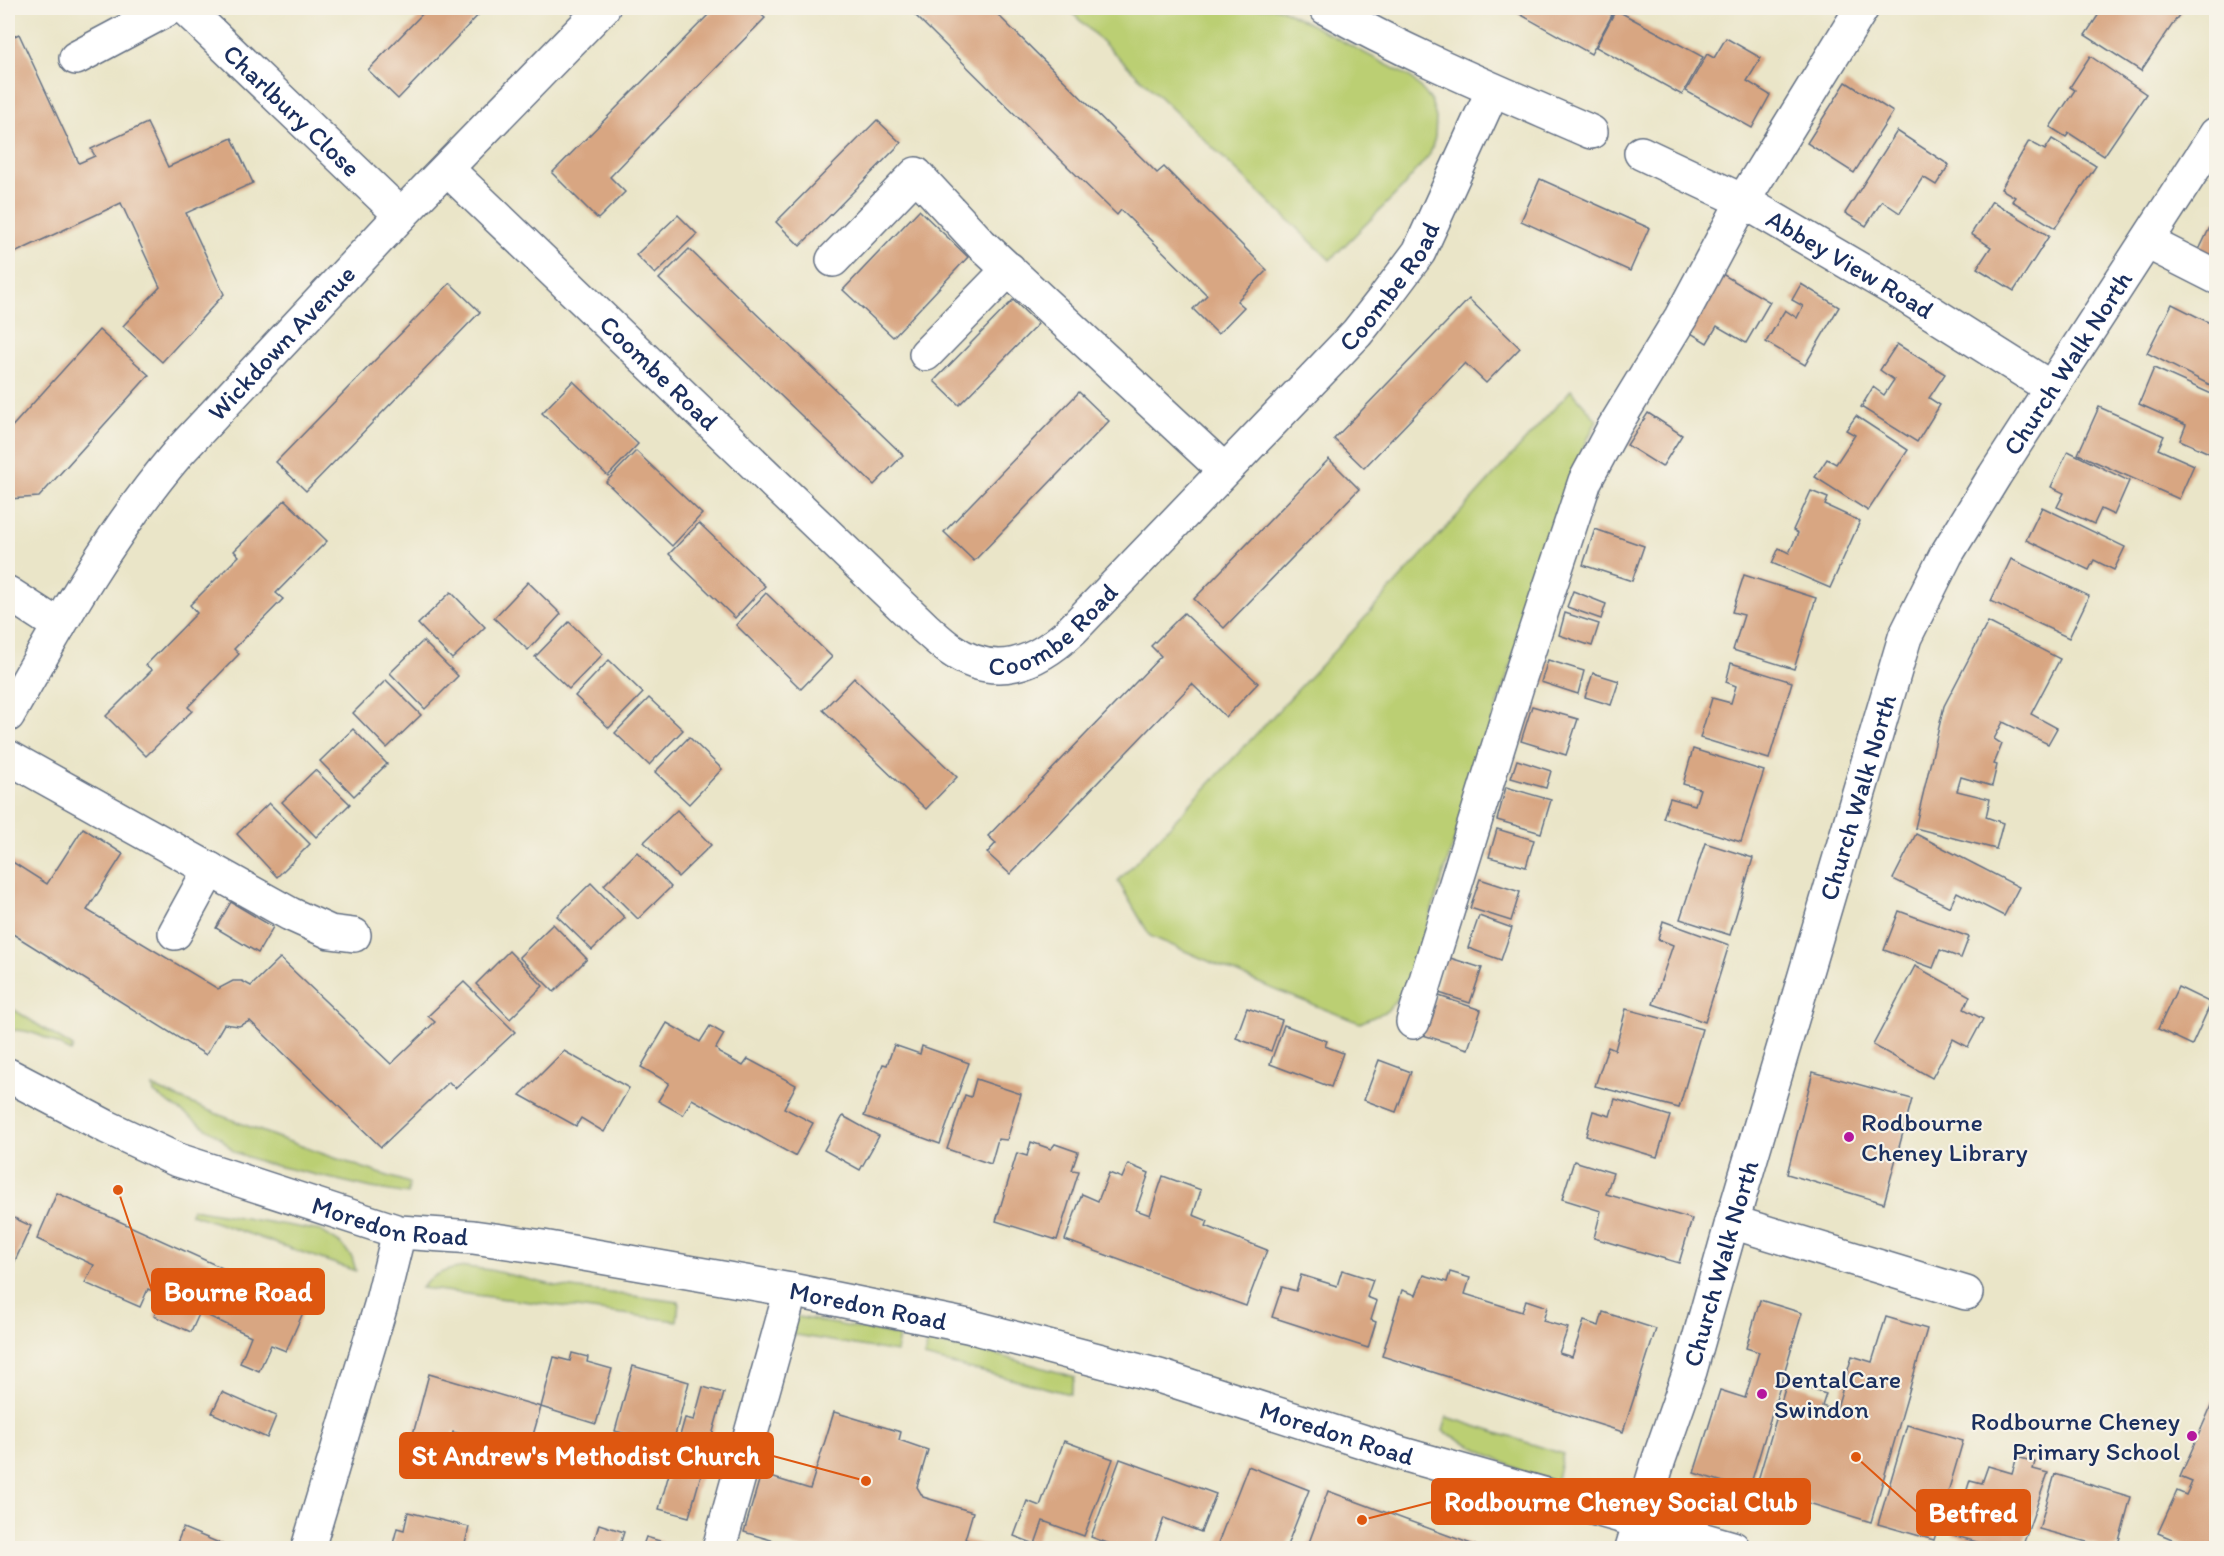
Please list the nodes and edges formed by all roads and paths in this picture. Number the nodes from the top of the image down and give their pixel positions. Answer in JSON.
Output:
{"nodes":[{"id":1,"x":170,"y":8,"type":"edge"},
{"id":2,"x":185,"y":8,"type":"edge"},
{"id":3,"x":603,"y":8,"type":"edge"},
{"id":4,"x":1326,"y":8,"type":"edge"},
{"id":5,"x":1862,"y":8,"type":"edge"},
{"id":6,"x":76,"y":58,"type":"dead end"},
{"id":7,"x":1493,"y":90,"type":"junction"},
{"id":8,"x":1591,"y":132,"type":"dead end"},
{"id":9,"x":2217,"y":134,"type":"edge"},
{"id":10,"x":1641,"y":153,"type":"dead end"},
{"id":11,"x":447,"y":169,"type":"junction"},
{"id":12,"x":1743,"y":201,"type":"junction"},
{"id":13,"x":401,"y":215,"type":"junction"},
{"id":14,"x":2147,"y":242,"type":"junction"},
{"id":15,"x":832,"y":260,"type":"dead end"},
{"id":16,"x":1009,"y":269,"type":"junction"},
{"id":17,"x":2217,"y":277,"type":"edge"},
{"id":18,"x":926,"y":354,"type":"dead end"},
{"id":19,"x":2051,"y":388,"type":"junction"},
{"id":20,"x":1224,"y":470,"type":"junction"},
{"id":21,"x":8,"y":592,"type":"edge"},
{"id":22,"x":59,"y":626,"type":"junction"},
{"id":23,"x":8,"y":715,"type":"edge"},
{"id":24,"x":8,"y":757,"type":"edge"},
{"id":25,"x":210,"y":869,"type":"junction"},
{"id":26,"x":175,"y":933,"type":"dead end"},
{"id":27,"x":354,"y":935,"type":"dead end"},
{"id":28,"x":1413,"y":1022,"type":"dead end"},
{"id":29,"x":8,"y":1075,"type":"edge"},
{"id":30,"x":1732,"y":1222,"type":"junction"},
{"id":31,"x":399,"y":1233,"type":"junction"},
{"id":32,"x":791,"y":1290,"type":"junction"},
{"id":33,"x":1966,"y":1293,"type":"dead end"},
{"id":34,"x":1635,"y":1535,"type":"edge"},
{"id":35,"x":308,"y":1548,"type":"edge"},
{"id":36,"x":719,"y":1548,"type":"edge"},
{"id":37,"x":1733,"y":1548,"type":"edge"}],
"edges":[{"from":1,"to":6,"type":"street"},
{"from":2,"to":13,"type":"street","name":"Charlbury Close"},
{"from":3,"to":11,"type":"street","name":"Wickdown Avenue"},
{"from":4,"to":7,"type":"street"},
{"from":5,"to":12,"type":"street"},
{"from":7,"to":8,"type":"street"},
{"from":7,"to":20,"type":"street","name":"Coombe Road"},
{"from":9,"to":14,"type":"street","name":"Church Walk North"},
{"from":10,"to":12,"type":"street","name":"Abbey View Road"},
{"from":11,"to":13,"type":"street","name":"Wickdown Avenue"},
{"from":11,"to":20,"type":"street","name":"Coombe Road"},
{"from":12,"to":19,"type":"street","name":"Abbey View Road"},
{"from":12,"to":28,"type":"street"},
{"from":13,"to":22,"type":"street","name":"Wickdown Avenue"},
{"from":14,"to":17,"type":"street"},
{"from":14,"to":19,"type":"street","name":"Church Walk North"},
{"from":15,"to":16,"type":"street"},
{"from":16,"to":18,"type":"street"},
{"from":16,"to":20,"type":"street"},
{"from":19,"to":30,"type":"street","name":"Church Walk North"},
{"from":21,"to":22,"type":"street"},
{"from":22,"to":23,"type":"street","name":"Wickdown Avenue"},
{"from":24,"to":25,"type":"street"},
{"from":25,"to":26,"type":"street"},
{"from":25,"to":27,"type":"street"},
{"from":29,"to":31,"type":"street","name":"Moredon Road"},
{"from":30,"to":33,"type":"street"},
{"from":30,"to":34,"type":"street","name":"Church Walk North"},
{"from":31,"to":32,"type":"street","name":"Moredon Road"},
{"from":31,"to":35,"type":"street"},
{"from":32,"to":34,"type":"street","name":"Moredon Road"},
{"from":32,"to":36,"type":"street"},
{"from":34,"to":37,"type":"street","name":"Moredon Road"}]}
